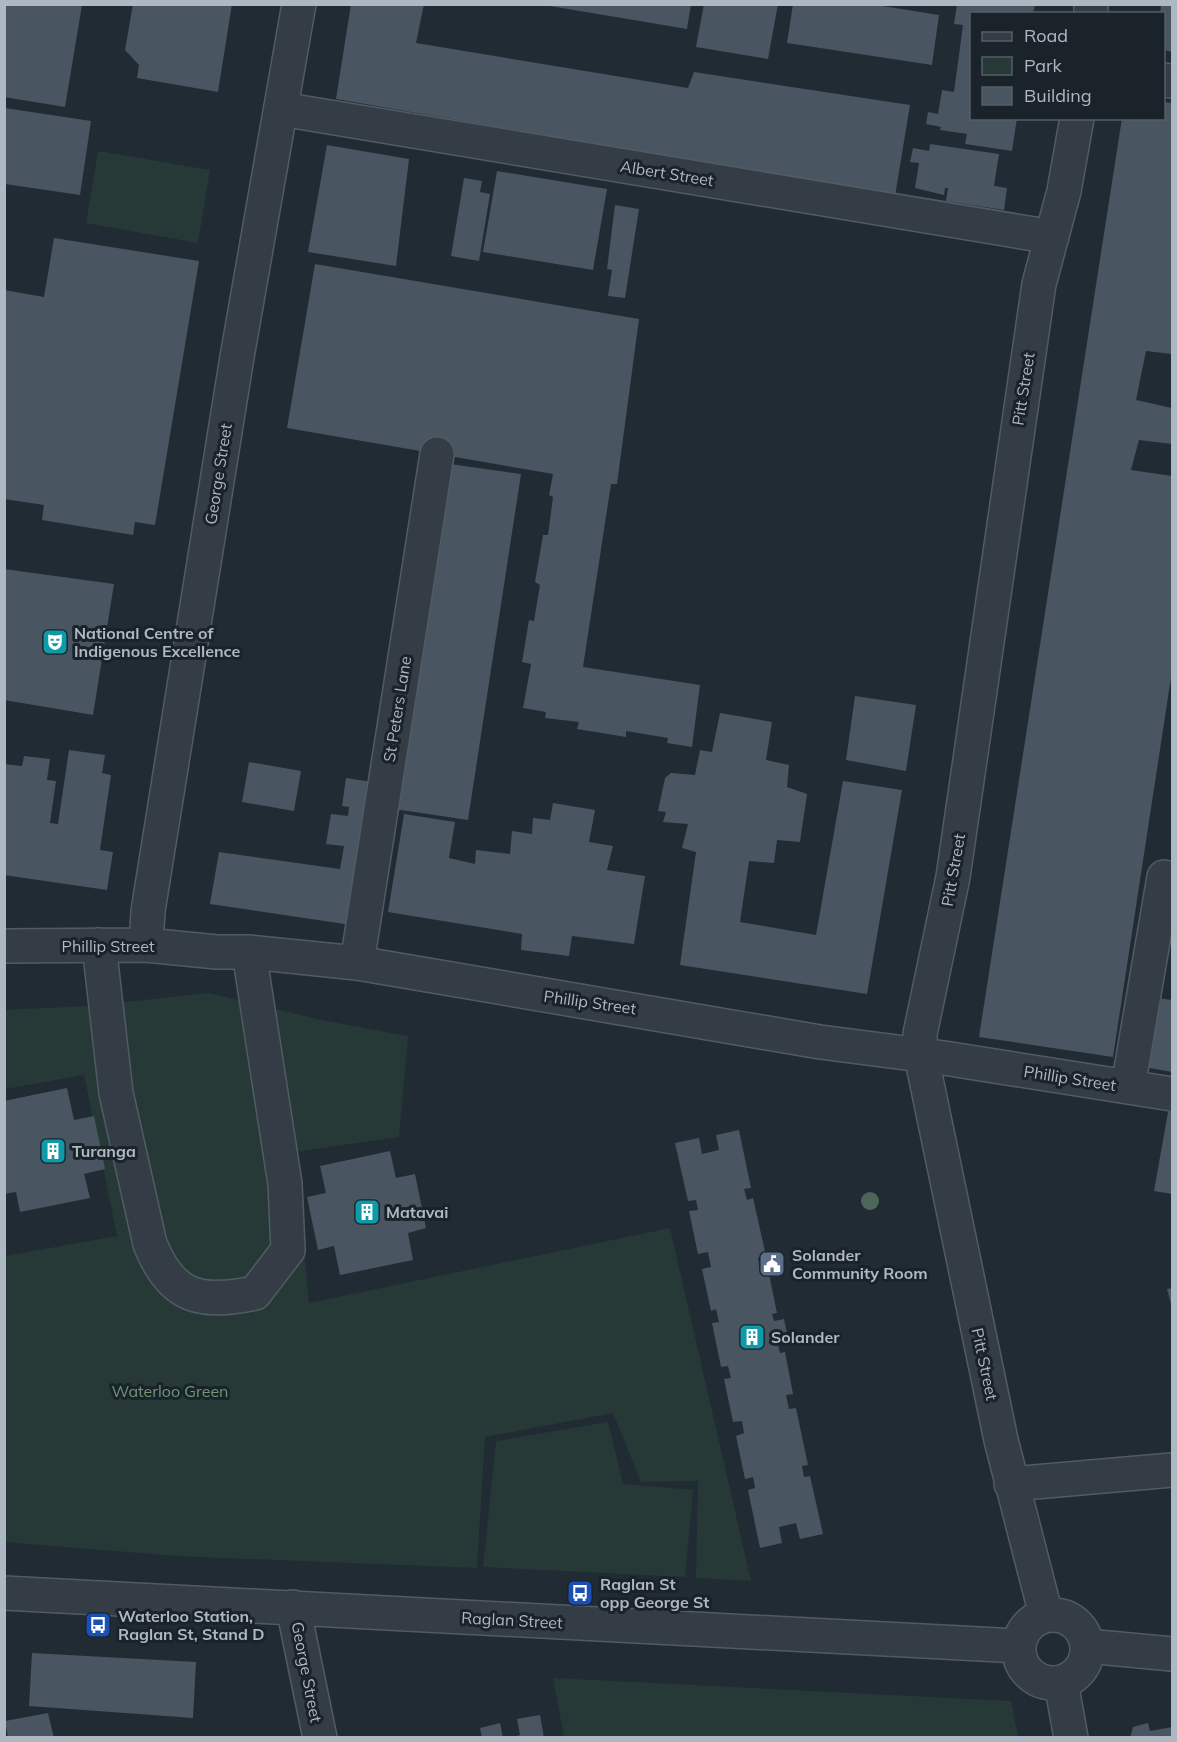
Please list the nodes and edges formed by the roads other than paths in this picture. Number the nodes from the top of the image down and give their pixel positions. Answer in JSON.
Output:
{"nodes":[{"id":1,"x":299,"y":4,"type":"edge"},
{"id":2,"x":281,"y":109,"type":"junction"},
{"id":3,"x":1077,"y":120,"type":"edge"},
{"id":4,"x":1052,"y":237,"type":"junction"},
{"id":5,"x":437,"y":454,"type":"dead end"},
{"id":6,"x":1164,"y":877,"type":"dead end"},
{"id":7,"x":99,"y":945,"type":"junction"},
{"id":8,"x":146,"y":945,"type":"junction"},
{"id":9,"x":4,"y":946,"type":"edge"},
{"id":10,"x":249,"y":952,"type":"junction"},
{"id":11,"x":357,"y":963,"type":"junction"},
{"id":12,"x":921,"y":1055,"type":"junction"},
{"id":13,"x":1128,"y":1087,"type":"junction"},
{"id":14,"x":1173,"y":1094,"type":"edge"},
{"id":15,"x":1173,"y":1470,"type":"edge"},
{"id":16,"x":1011,"y":1484,"type":"junction"},
{"id":17,"x":4,"y":1593,"type":"edge"},
{"id":18,"x":293,"y":1607,"type":"junction"},
{"id":19,"x":1046,"y":1615,"type":"junction"},
{"id":20,"x":1019,"y":1646,"type":"junction"},
{"id":21,"x":1087,"y":1646,"type":"junction"},
{"id":22,"x":1173,"y":1653,"type":"edge"},
{"id":23,"x":1061,"y":1682,"type":"junction"},
{"id":24,"x":320,"y":1737,"type":"edge"},
{"id":25,"x":1071,"y":1737,"type":"edge"}],
"edges":[{"from":1,"to":2,"type":"street","name":"George Street"},
{"from":2,"to":4,"type":"street","name":"Albert Street"},
{"from":2,"to":8,"type":"street","name":"George Street"},
{"from":3,"to":4,"type":"street","name":"Pitt Street"},
{"from":4,"to":12,"type":"street","name":"Pitt Street"},
{"from":5,"to":11,"type":"street","name":"St Peters Lane"},
{"from":6,"to":13,"type":"street"},
{"from":7,"to":8,"type":"street","name":"Phillip Street"},
{"from":7,"to":9,"type":"street","name":"Phillip Street"},
{"from":7,"to":10,"type":"street"},
{"from":8,"to":10,"type":"street","name":"Phillip Street"},
{"from":10,"to":11,"type":"street","name":"Phillip Street"},
{"from":11,"to":12,"type":"street","name":"Phillip Street"},
{"from":12,"to":13,"type":"street","name":"Phillip Street"},
{"from":12,"to":16,"type":"street","name":"Pitt Street"},
{"from":13,"to":14,"type":"street","name":"Phillip Street"},
{"from":15,"to":16,"type":"street"},
{"from":16,"to":19,"type":"street","name":"Pitt Street"},
{"from":17,"to":18,"type":"street","name":"Raglan Street"},
{"from":18,"to":20,"type":"street","name":"Raglan Street"},
{"from":18,"to":24,"type":"street","name":"George Street"},
{"from":19,"to":20,"type":"street"},
{"from":19,"to":21,"type":"street"},
{"from":20,"to":23,"type":"street"},
{"from":21,"to":22,"type":"street"},
{"from":21,"to":23,"type":"street"},
{"from":23,"to":25,"type":"street"}]}
